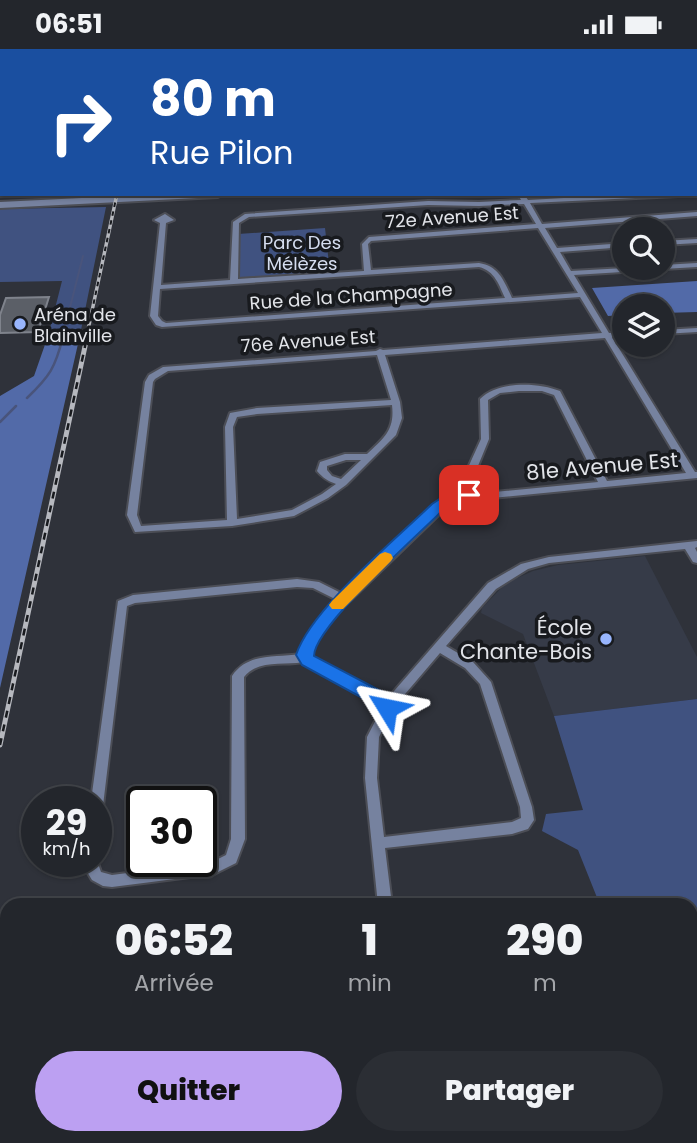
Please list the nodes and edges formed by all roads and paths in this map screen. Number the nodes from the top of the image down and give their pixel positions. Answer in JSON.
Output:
{"nodes":[{"id":1,"x":178,"y":196,"type":"edge"},
{"id":2,"x":594,"y":196,"type":"edge"},
{"id":3,"x":548,"y":197,"type":"edge"},
{"id":4,"x":564,"y":197,"type":"edge"},
{"id":5,"x":524,"y":198,"type":"edge"},
{"id":6,"x":0,"y":205,"type":"edge"},
{"id":7,"x":697,"y":214,"type":"edge"},
{"id":8,"x":163,"y":222,"type":"dead end"},
{"id":9,"x":540,"y":225,"type":"junction"},
{"id":10,"x":697,"y":241,"type":"edge"},
{"id":11,"x":675,"y":242,"type":"edge"},
{"id":12,"x":612,"y":246,"type":"edge"},
{"id":13,"x":556,"y":250,"type":"junction"},
{"id":14,"x":697,"y":265,"type":"edge"},
{"id":15,"x":675,"y":266,"type":"edge"},
{"id":16,"x":612,"y":271,"type":"edge"},
{"id":17,"x":368,"y":272,"type":"junction"},
{"id":18,"x":570,"y":274,"type":"junction"},
{"id":19,"x":234,"y":281,"type":"junction"},
{"id":20,"x":158,"y":287,"type":"junction"},
{"id":21,"x":583,"y":295,"type":"junction"},
{"id":22,"x":509,"y":300,"type":"junction"},
{"id":23,"x":697,"y":330,"type":"edge"},
{"id":24,"x":675,"y":331,"type":"edge"},
{"id":25,"x":612,"y":335,"type":"edge"},
{"id":26,"x":607,"y":336,"type":"junction"},
{"id":27,"x":380,"y":351,"type":"junction"},
{"id":28,"x":396,"y":402,"type":"junction"},
{"id":29,"x":369,"y":457,"type":"junction"},
{"id":30,"x":694,"y":475,"type":"edge"},
{"id":31,"x":343,"y":483,"type":"junction"},
{"id":32,"x":603,"y":483,"type":"junction"},
{"id":33,"x":469,"y":495,"type":"junction"},
{"id":34,"x":232,"y":523,"type":"junction"},
{"id":35,"x":693,"y":545,"type":"edge"},
{"id":36,"x":697,"y":561,"type":"edge"},
{"id":37,"x":344,"y":599,"type":"junction"},
{"id":38,"x":438,"y":647,"type":"junction"},
{"id":39,"x":305,"y":657,"type":"junction"},
{"id":40,"x":390,"y":704,"type":"junction"},
{"id":41,"x":99,"y":786,"type":"edge"},
{"id":42,"x":378,"y":843,"type":"junction"},
{"id":43,"x":98,"y":877,"type":"edge"},
{"id":44,"x":384,"y":898,"type":"edge"}],
"edges":[{"from":1,"to":6,"type":"street"},
{"from":2,"to":4,"type":"street"},
{"from":3,"to":4,"type":"street"},
{"from":3,"to":5,"type":"street"},
{"from":5,"to":9,"type":"street"},
{"from":5,"to":19,"type":"street"},
{"from":7,"to":9,"type":"street","name":"72e Avenue Est"},
{"from":8,"to":20,"type":"street"},
{"from":9,"to":13,"type":"street"},
{"from":9,"to":17,"type":"street","name":"72e Avenue Est"},
{"from":10,"to":11,"type":"street"},
{"from":12,"to":13,"type":"street"},
{"from":13,"to":18,"type":"street"},
{"from":14,"to":15,"type":"street"},
{"from":16,"to":18,"type":"street"},
{"from":17,"to":19,"type":"street"},
{"from":17,"to":22,"type":"street"},
{"from":18,"to":21,"type":"street"},
{"from":19,"to":20,"type":"street"},
{"from":20,"to":22,"type":"street","name":"Rue de la Champagne"},
{"from":21,"to":22,"type":"street","name":"Rue de la Champagne"},
{"from":21,"to":26,"type":"street"},
{"from":23,"to":24,"type":"street"},
{"from":25,"to":26,"type":"street","name":"76e Avenue Est"},
{"from":26,"to":27,"type":"street","name":"76e Avenue Est"},
{"from":26,"to":30,"type":"street"},
{"from":27,"to":28,"type":"street"},
{"from":27,"to":34,"type":"street","name":"76e Avenue Est"},
{"from":28,"to":29,"type":"street"},
{"from":28,"to":34,"type":"street"},
{"from":29,"to":31,"type":"street"},
{"from":29,"to":31,"type":"street"},
{"from":30,"to":32,"type":"street","name":"81e Avenue Est"},
{"from":31,"to":34,"type":"street"},
{"from":32,"to":33,"type":"street","name":"81e Avenue Est"},
{"from":32,"to":33,"type":"street"},
{"from":33,"to":37,"type":"street","name":"81e Avenue Est"},
{"from":35,"to":36,"type":"street"},
{"from":35,"to":38,"type":"street"},
{"from":37,"to":39,"type":"street","name":"81e Avenue Est"},
{"from":37,"to":41,"type":"street"},
{"from":38,"to":40,"type":"street"},
{"from":38,"to":42,"type":"street"},
{"from":39,"to":40,"type":"street"},
{"from":39,"to":43,"type":"street"},
{"from":40,"to":42,"type":"street"},
{"from":42,"to":44,"type":"street"}]}
